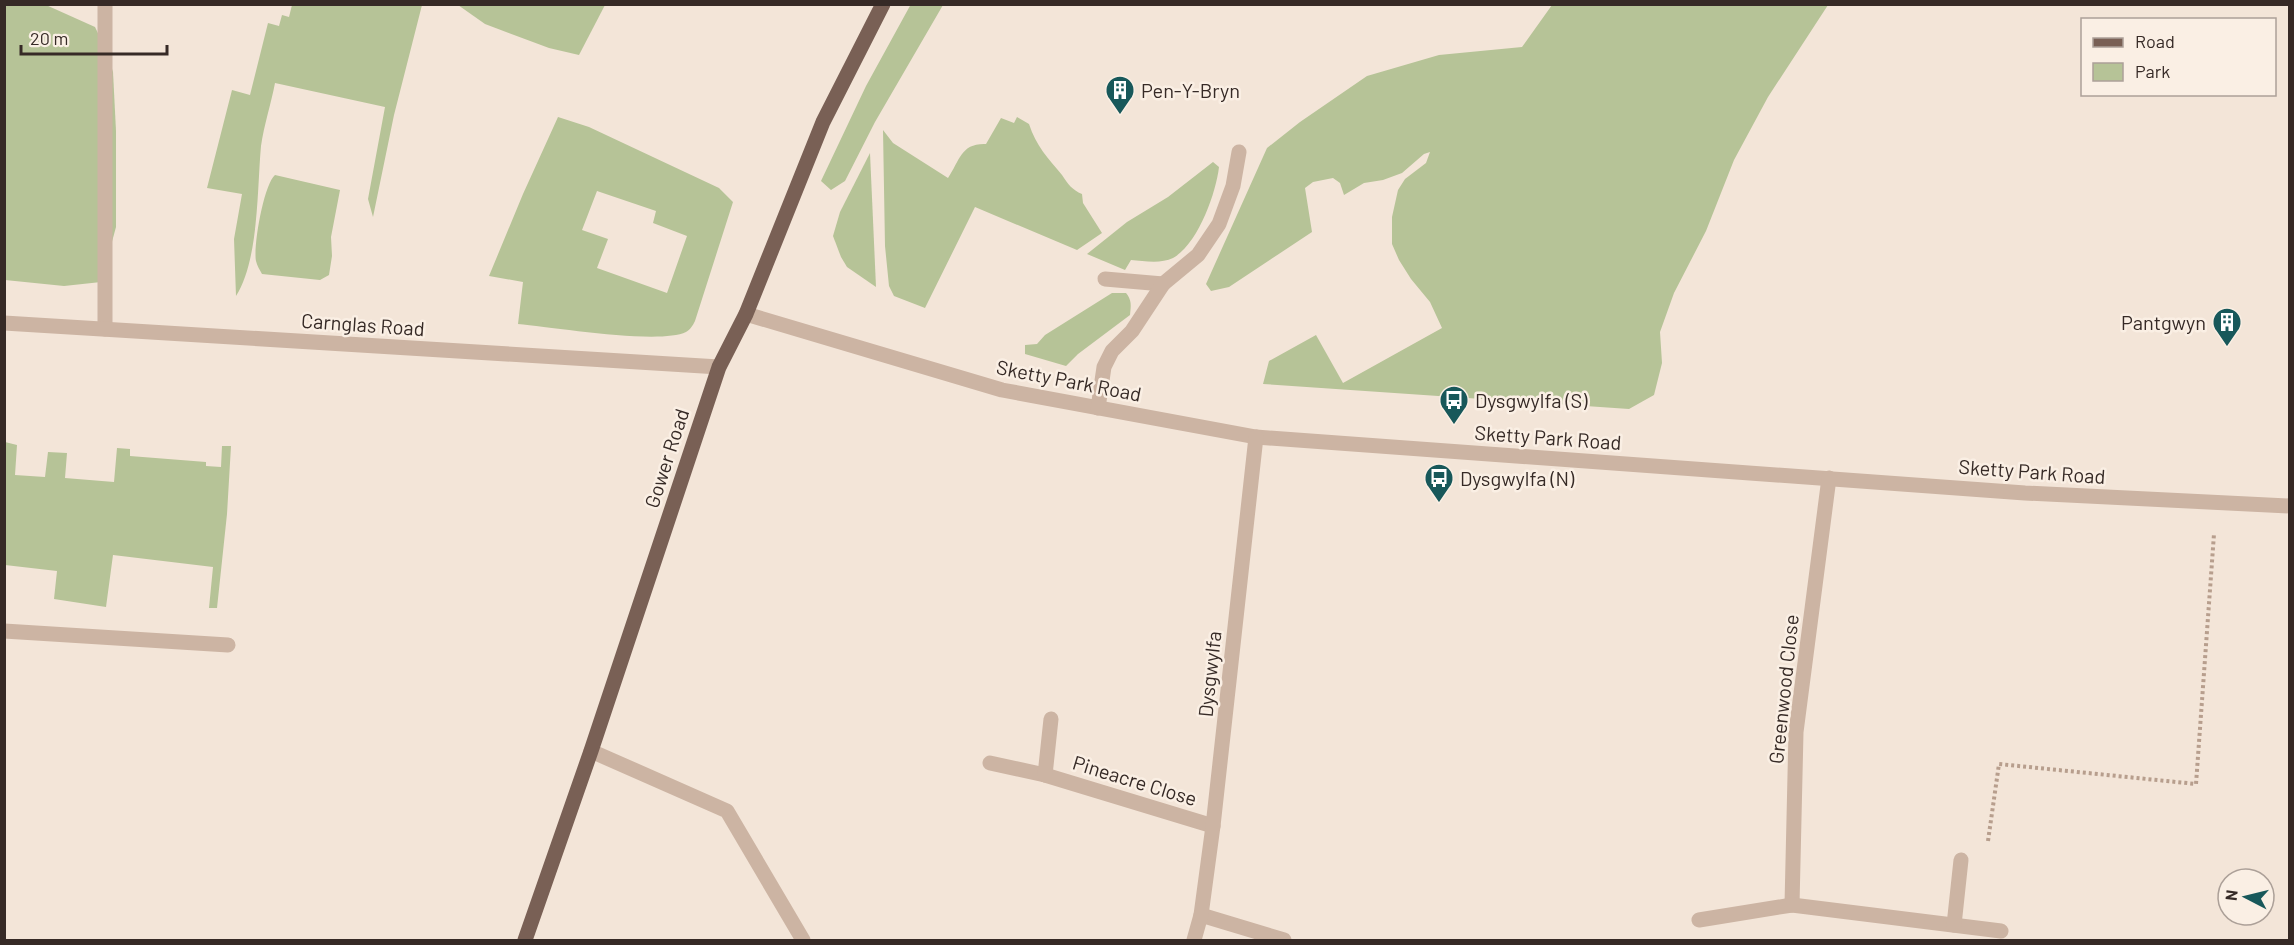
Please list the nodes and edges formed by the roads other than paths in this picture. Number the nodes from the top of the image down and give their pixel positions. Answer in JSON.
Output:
{"nodes":[{"id":1,"x":105,"y":4,"type":"edge"},
{"id":2,"x":884,"y":4,"type":"edge"},
{"id":3,"x":1239,"y":152,"type":"dead end"},
{"id":4,"x":1106,"y":279,"type":"dead end"},
{"id":5,"x":1162,"y":284,"type":"junction"},
{"id":6,"x":746,"y":314,"type":"junction"},
{"id":7,"x":4,"y":323,"type":"edge"},
{"id":8,"x":105,"y":329,"type":"junction"},
{"id":9,"x":719,"y":367,"type":"junction"},
{"id":10,"x":1098,"y":408,"type":"junction"},
{"id":11,"x":1256,"y":437,"type":"junction"},
{"id":12,"x":1829,"y":478,"type":"junction"},
{"id":13,"x":2289,"y":506,"type":"edge"},
{"id":14,"x":4,"y":631,"type":"edge"},
{"id":15,"x":228,"y":645,"type":"dead end"},
{"id":16,"x":1052,"y":719,"type":"dead end"},
{"id":17,"x":591,"y":751,"type":"junction"},
{"id":18,"x":990,"y":763,"type":"dead end"},
{"id":19,"x":1045,"y":775,"type":"junction"},
{"id":20,"x":1213,"y":826,"type":"junction"},
{"id":21,"x":1961,"y":860,"type":"road end"},
{"id":22,"x":1791,"y":905,"type":"junction"},
{"id":23,"x":1201,"y":915,"type":"junction"},
{"id":24,"x":1699,"y":920,"type":"dead end"},
{"id":25,"x":1954,"y":925,"type":"junction"},
{"id":26,"x":2001,"y":931,"type":"dead end"},
{"id":27,"x":525,"y":940,"type":"edge"},
{"id":28,"x":803,"y":940,"type":"edge"},
{"id":29,"x":1194,"y":940,"type":"edge"},
{"id":30,"x":1284,"y":940,"type":"edge"}],
"edges":[{"from":1,"to":8,"type":"street"},
{"from":2,"to":6,"type":"main road","name":"Gower Road"},
{"from":3,"to":5,"type":"street"},
{"from":4,"to":5,"type":"street"},
{"from":5,"to":10,"type":"street"},
{"from":6,"to":9,"type":"main road","name":"Gower Road"},
{"from":6,"to":10,"type":"street","name":"Sketty Park Road"},
{"from":7,"to":8,"type":"street","name":"Carnglas Road"},
{"from":8,"to":9,"type":"street","name":"Carnglas Road"},
{"from":9,"to":17,"type":"main road","name":"Gower Road"},
{"from":10,"to":11,"type":"street","name":"Sketty Park Road"},
{"from":11,"to":12,"type":"street","name":"Sketty Park Road"},
{"from":11,"to":20,"type":"street","name":"Dysgwylfa"},
{"from":12,"to":13,"type":"street","name":"Sketty Park Road"},
{"from":12,"to":22,"type":"street","name":"Greenwood Close"},
{"from":14,"to":15,"type":"street"},
{"from":16,"to":19,"type":"street","name":"Pineacre Close"},
{"from":17,"to":27,"type":"main road","name":"Gower Road"},
{"from":17,"to":28,"type":"street"},
{"from":18,"to":19,"type":"street","name":"Pineacre Close"},
{"from":19,"to":20,"type":"street","name":"Pineacre Close"},
{"from":20,"to":23,"type":"street","name":"Dysgwylfa"},
{"from":21,"to":25,"type":"street"},
{"from":22,"to":24,"type":"street"},
{"from":22,"to":25,"type":"street"},
{"from":23,"to":29,"type":"street","name":"Dysgwylfa"},
{"from":23,"to":30,"type":"street"},
{"from":25,"to":26,"type":"street"}]}
